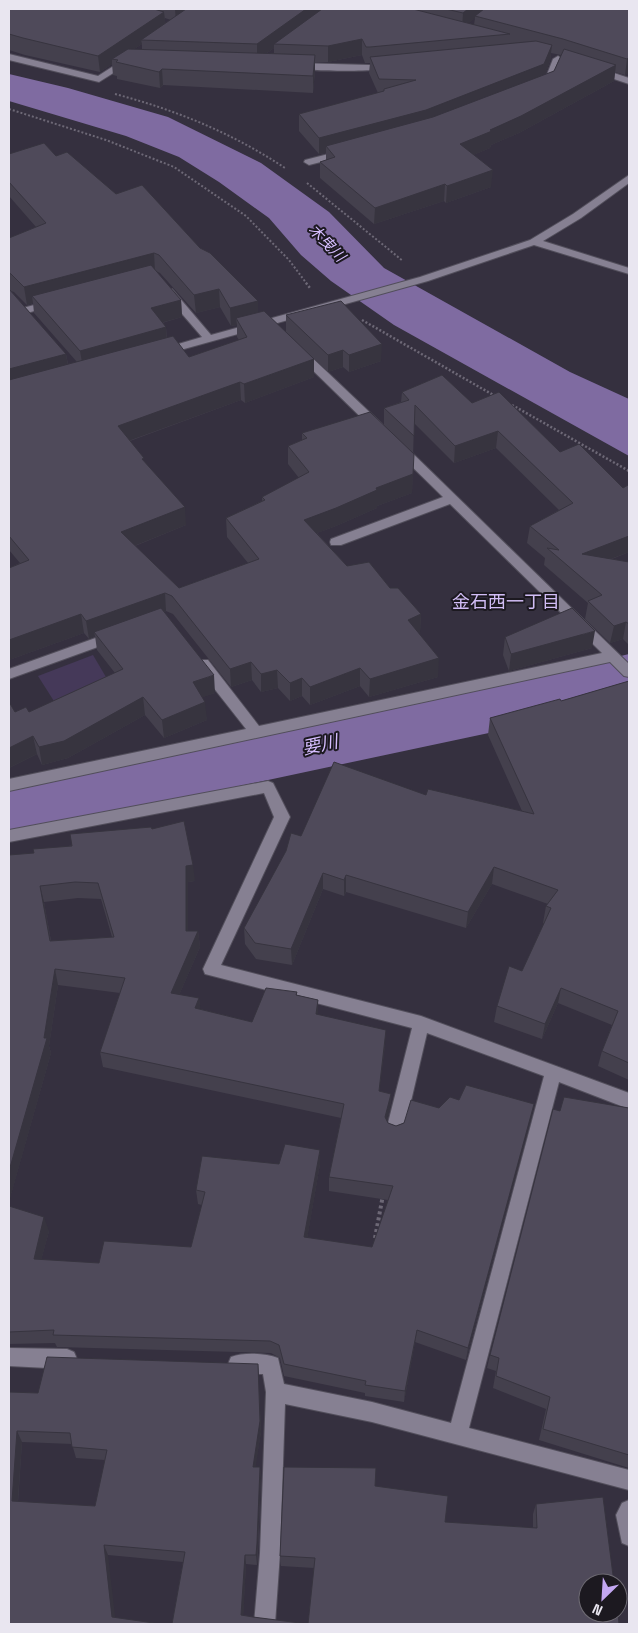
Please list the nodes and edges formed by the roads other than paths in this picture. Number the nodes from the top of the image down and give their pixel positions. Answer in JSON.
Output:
{"nodes":[{"id":1,"x":9,"y":57,"type":"edge"},
{"id":2,"x":133,"y":59,"type":"edge"},
{"id":3,"x":558,"y":59,"type":"edge"},
{"id":4,"x":287,"y":66,"type":"edge"},
{"id":5,"x":399,"y":66,"type":"edge"},
{"id":6,"x":586,"y":67,"type":"edge"},
{"id":7,"x":629,"y":81,"type":"edge"},
{"id":8,"x":530,"y":91,"type":"edge"},
{"id":9,"x":355,"y":150,"type":"edge"},
{"id":10,"x":309,"y":162,"type":"dead end"},
{"id":11,"x":629,"y":178,"type":"edge"},
{"id":12,"x":534,"y":242,"type":"junction"},
{"id":13,"x":629,"y":271,"type":"edge"},
{"id":14,"x":161,"y":283,"type":"edge"},
{"id":15,"x":13,"y":300,"type":"edge"},
{"id":16,"x":60,"y":301,"type":"edge"},
{"id":17,"x":268,"y":323,"type":"junction"},
{"id":18,"x":281,"y":335,"type":"edge"},
{"id":19,"x":208,"y":340,"type":"junction"},
{"id":20,"x":294,"y":347,"type":"edge"},
{"id":21,"x":153,"y":355,"type":"edge"},
{"id":22,"x":452,"y":499,"type":"junction"},
{"id":23,"x":336,"y":542,"type":"dead end"},
{"id":24,"x":130,"y":631,"type":"edge"},
{"id":25,"x":196,"y":656,"type":"edge"},
{"id":26,"x":621,"y":664,"type":"edge"},
{"id":27,"x":9,"y":674,"type":"edge"},
{"id":28,"x":256,"y":732,"type":"junction"},
{"id":29,"x":9,"y":785,"type":"edge"},
{"id":30,"x":9,"y":836,"type":"edge"},
{"id":31,"x":421,"y":1023,"type":"junction"},
{"id":32,"x":553,"y":1073,"type":"junction"},
{"id":33,"x":629,"y":1101,"type":"edge"},
{"id":34,"x":395,"y":1131,"type":"edge"},
{"id":35,"x":9,"y":1357,"type":"edge"},
{"id":36,"x":87,"y":1360,"type":"edge"},
{"id":37,"x":223,"y":1364,"type":"edge"},
{"id":38,"x":276,"y":1392,"type":"junction"},
{"id":39,"x":458,"y":1434,"type":"junction"},
{"id":40,"x":629,"y":1480,"type":"edge"},
{"id":41,"x":629,"y":1510,"type":"edge"},
{"id":42,"x":629,"y":1536,"type":"edge"},
{"id":43,"x":264,"y":1624,"type":"edge"}],
"edges":[{"from":1,"to":2,"type":"street"},
{"from":3,"to":8,"type":"street"},
{"from":4,"to":5,"type":"street"},
{"from":6,"to":7,"type":"street"},
{"from":9,"to":10,"type":"street"},
{"from":11,"to":12,"type":"street"},
{"from":12,"to":13,"type":"street"},
{"from":12,"to":17,"type":"street"},
{"from":14,"to":19,"type":"street"},
{"from":15,"to":16,"type":"street"},
{"from":17,"to":18,"type":"street"},
{"from":17,"to":19,"type":"street"},
{"from":19,"to":21,"type":"street"},
{"from":20,"to":22,"type":"street"},
{"from":22,"to":23,"type":"street"},
{"from":22,"to":26,"type":"street"},
{"from":24,"to":27,"type":"street"},
{"from":25,"to":28,"type":"street"},
{"from":26,"to":28,"type":"street"},
{"from":28,"to":29,"type":"street"},
{"from":30,"to":31,"type":"street"},
{"from":31,"to":32,"type":"street"},
{"from":31,"to":34,"type":"street"},
{"from":32,"to":33,"type":"street"},
{"from":32,"to":39,"type":"street"},
{"from":35,"to":36,"type":"street"},
{"from":37,"to":38,"type":"street"},
{"from":38,"to":39,"type":"street"},
{"from":38,"to":43,"type":"street"},
{"from":39,"to":40,"type":"street"},
{"from":41,"to":42,"type":"street"}]}
